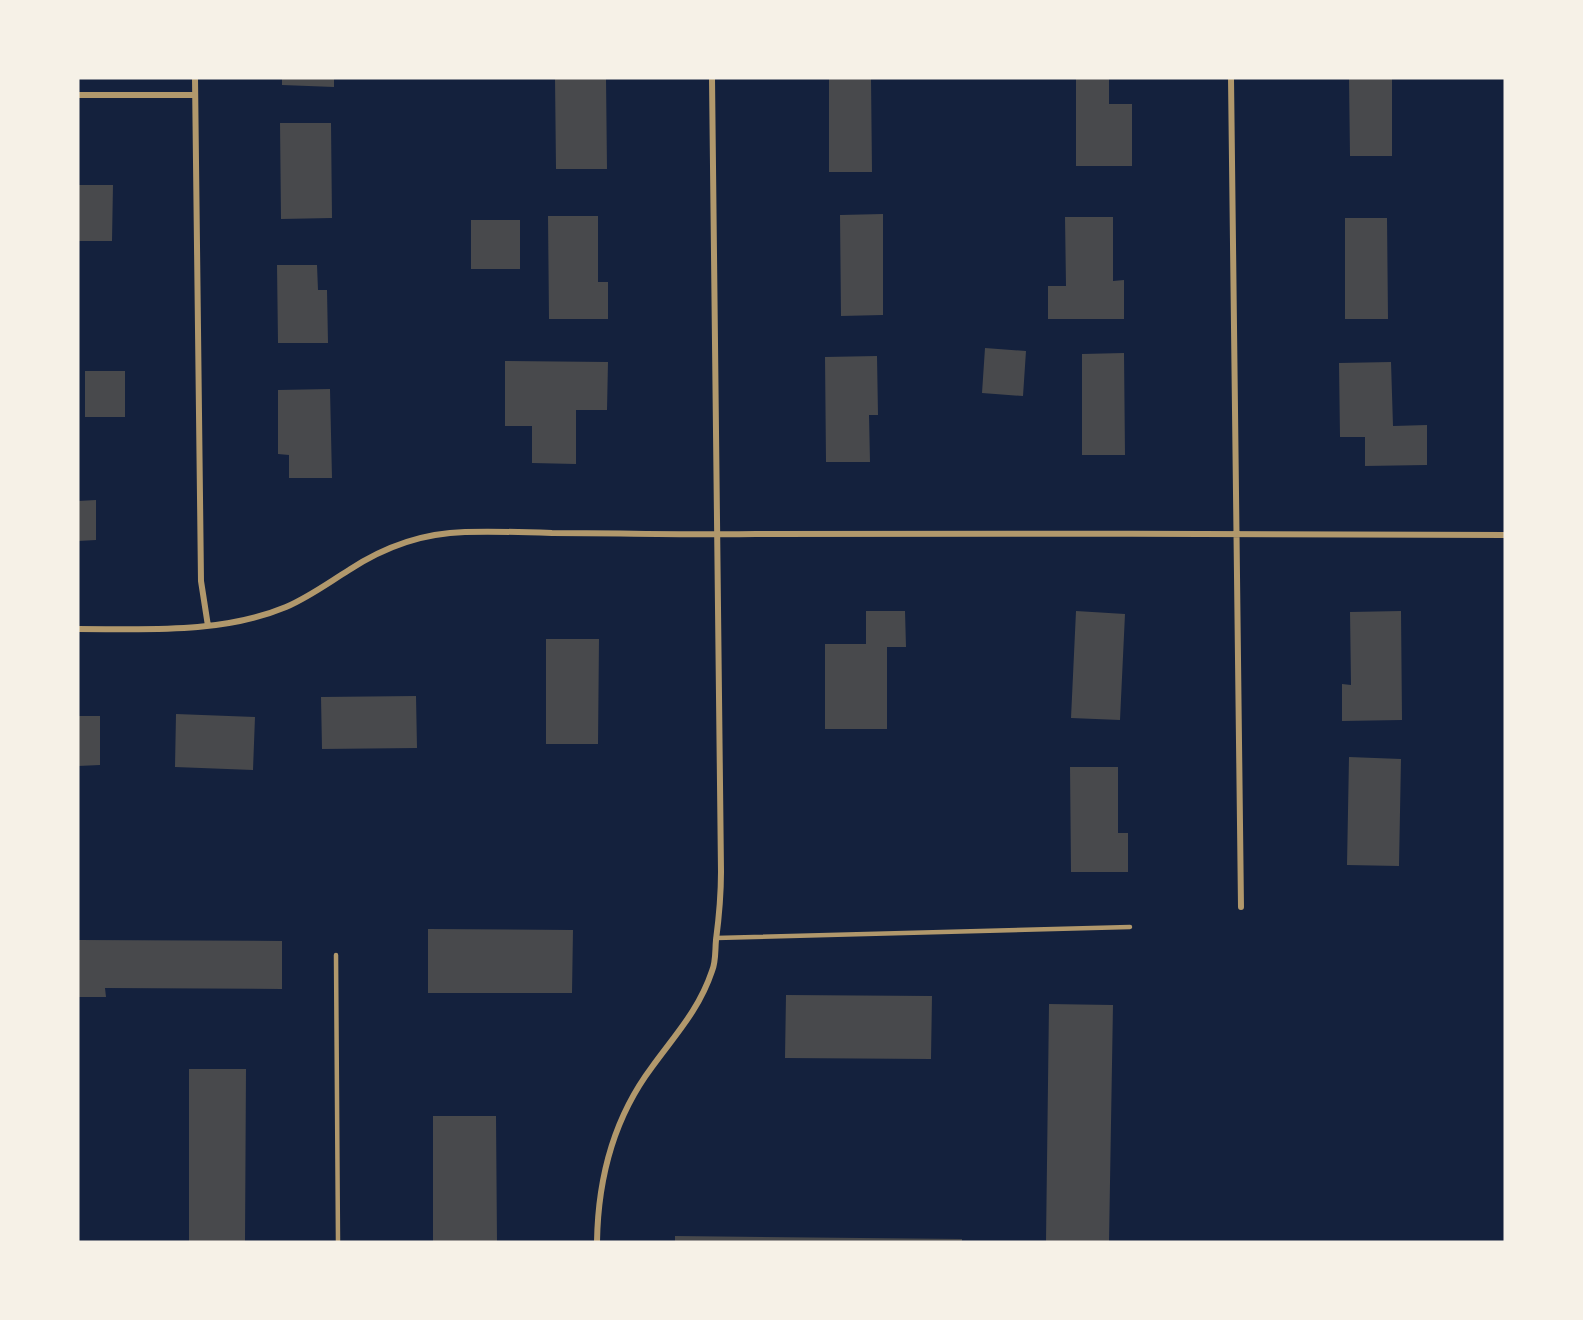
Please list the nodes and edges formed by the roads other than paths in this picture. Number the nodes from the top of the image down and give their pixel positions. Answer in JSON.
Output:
{"nodes":[{"id":1,"x":195,"y":78,"type":"edge"},
{"id":2,"x":712,"y":78,"type":"edge"},
{"id":3,"x":1231,"y":78,"type":"edge"},
{"id":4,"x":78,"y":95,"type":"edge"},
{"id":5,"x":195,"y":95,"type":"junction"},
{"id":6,"x":1236,"y":533,"type":"junction"},
{"id":7,"x":717,"y":534,"type":"junction"},
{"id":8,"x":1505,"y":535,"type":"edge"},
{"id":9,"x":208,"y":626,"type":"junction"},
{"id":10,"x":78,"y":629,"type":"edge"},
{"id":11,"x":1241,"y":907,"type":"dead end"},
{"id":12,"x":1130,"y":927,"type":"dead end"},
{"id":13,"x":716,"y":938,"type":"junction"},
{"id":14,"x":336,"y":955,"type":"dead end"},
{"id":15,"x":338,"y":1242,"type":"edge"},
{"id":16,"x":597,"y":1242,"type":"edge"}],
"edges":[{"from":1,"to":5,"type":"street"},
{"from":2,"to":7,"type":"street"},
{"from":3,"to":6,"type":"street"},
{"from":4,"to":5,"type":"street"},
{"from":5,"to":9,"type":"street"},
{"from":6,"to":7,"type":"street"},
{"from":6,"to":8,"type":"street"},
{"from":6,"to":11,"type":"street"},
{"from":7,"to":9,"type":"street"},
{"from":7,"to":13,"type":"street"},
{"from":9,"to":10,"type":"street"},
{"from":12,"to":13,"type":"lane"},
{"from":13,"to":16,"type":"street"},
{"from":14,"to":15,"type":"lane"}]}
